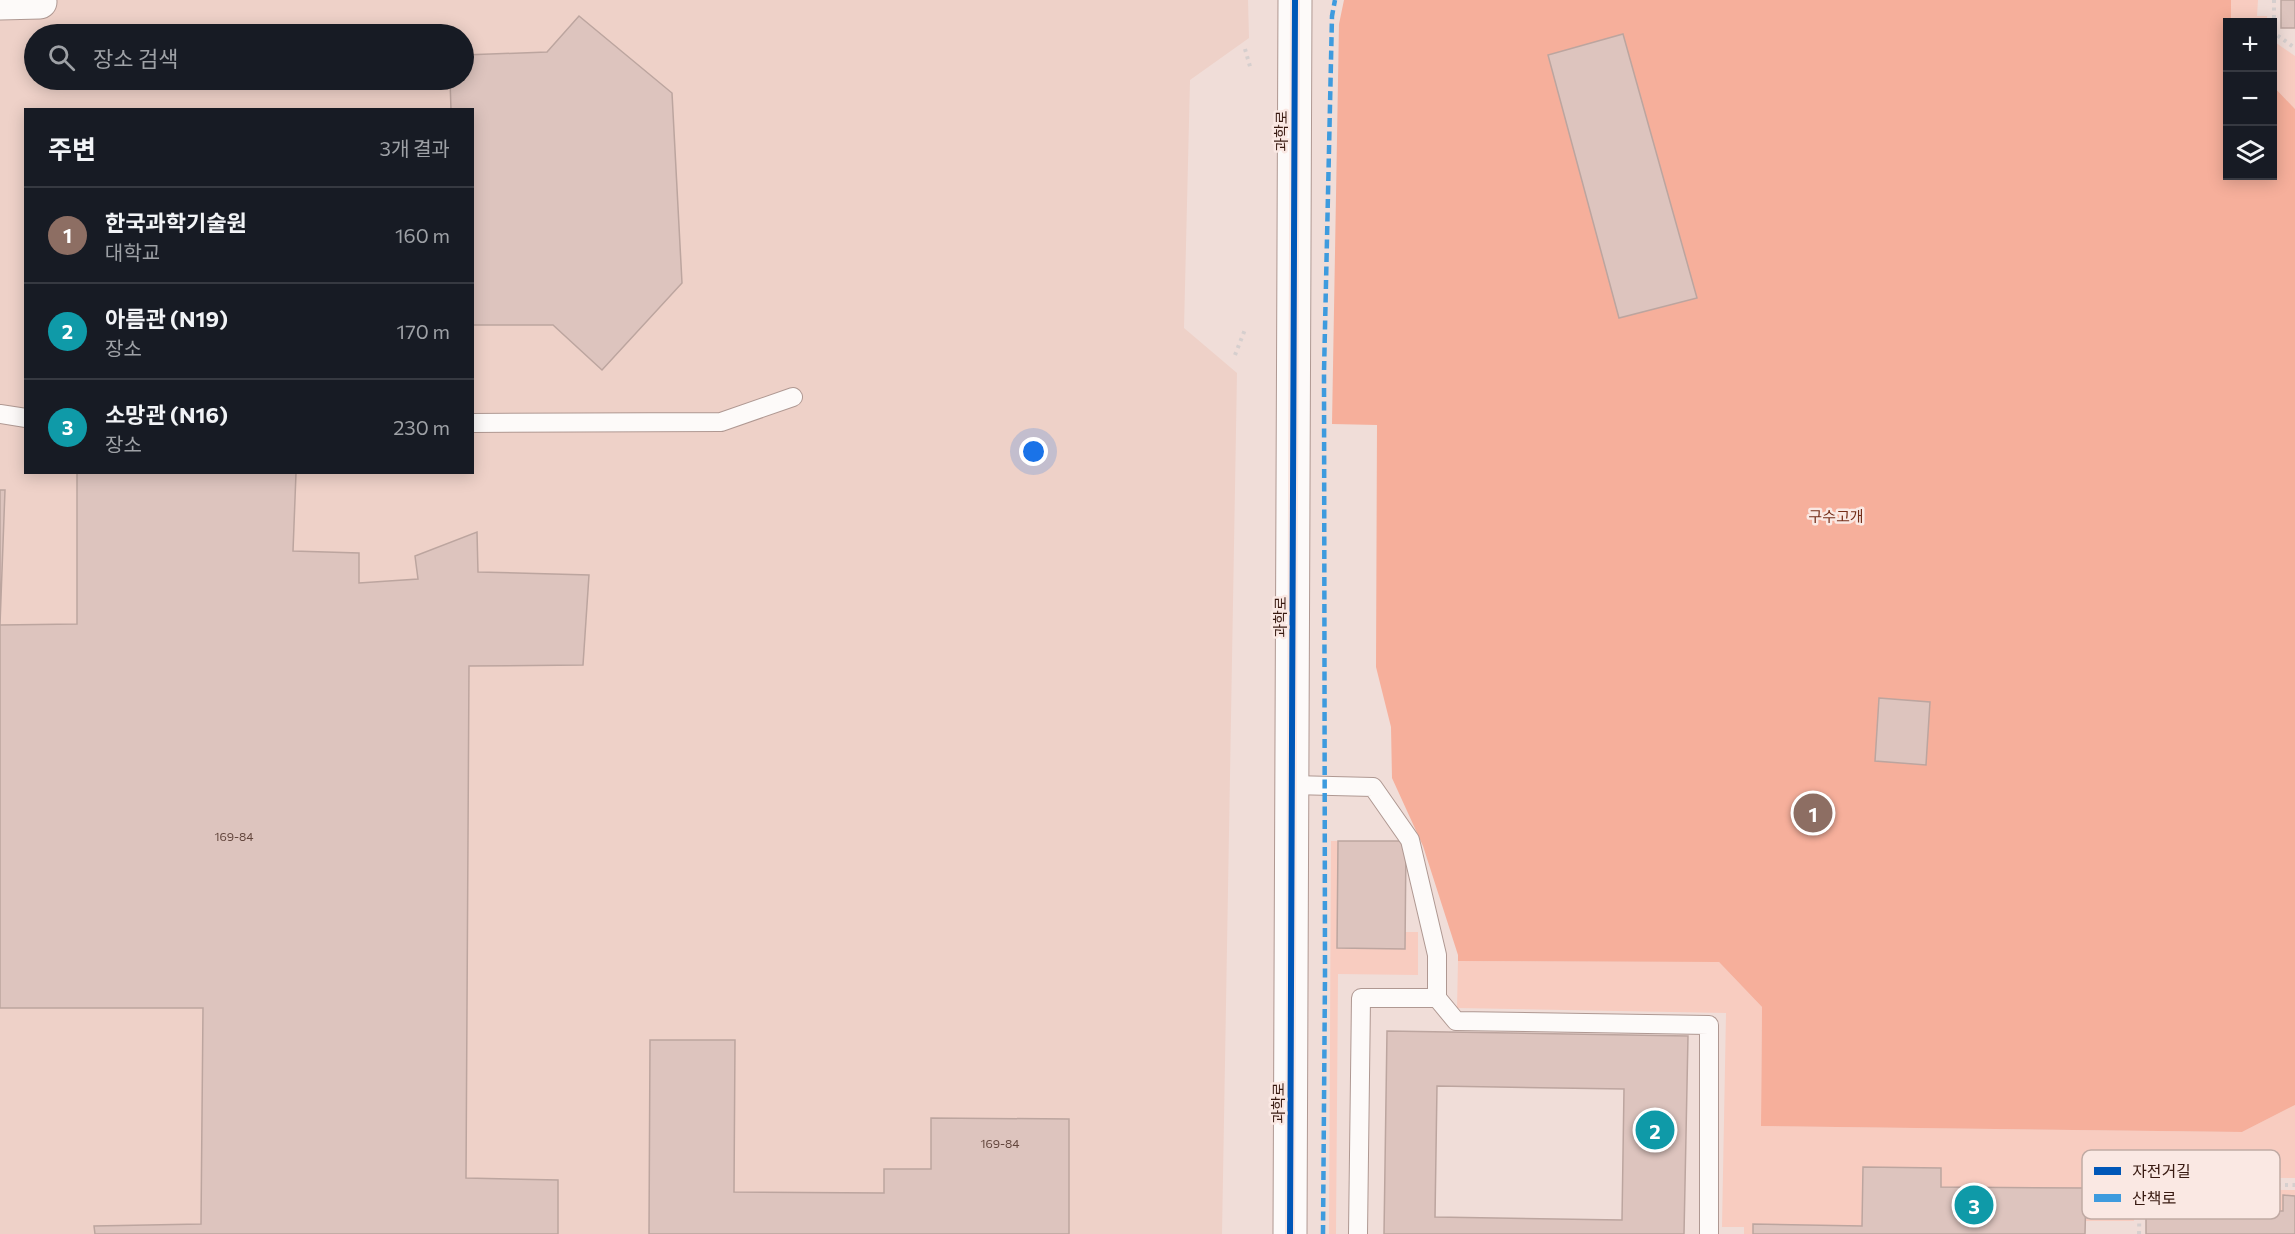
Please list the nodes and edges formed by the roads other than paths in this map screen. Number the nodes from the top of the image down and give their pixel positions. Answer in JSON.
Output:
{"nodes":[{"id":1,"x":1295,"y":0,"type":"edge"},
{"id":2,"x":40,"y":2,"type":"dead end"},
{"id":3,"x":0,"y":3,"type":"edge"},
{"id":4,"x":793,"y":397,"type":"dead end"},
{"id":5,"x":0,"y":414,"type":"edge"},
{"id":6,"x":24,"y":418,"type":"edge"},
{"id":7,"x":474,"y":423,"type":"edge"},
{"id":8,"x":1292,"y":785,"type":"junction"},
{"id":9,"x":1437,"y":998,"type":"junction"},
{"id":10,"x":1290,"y":1234,"type":"edge"},
{"id":11,"x":1358,"y":1234,"type":"edge"},
{"id":12,"x":1709,"y":1234,"type":"edge"}],
"edges":[{"from":1,"to":8,"type":"street","name":"과학로"},
{"from":2,"to":3,"type":"street"},
{"from":4,"to":7,"type":"lane"},
{"from":5,"to":6,"type":"lane"},
{"from":8,"to":9,"type":"lane"},
{"from":8,"to":10,"type":"street","name":"과학로"},
{"from":9,"to":11,"type":"lane"},
{"from":9,"to":12,"type":"lane"}]}
